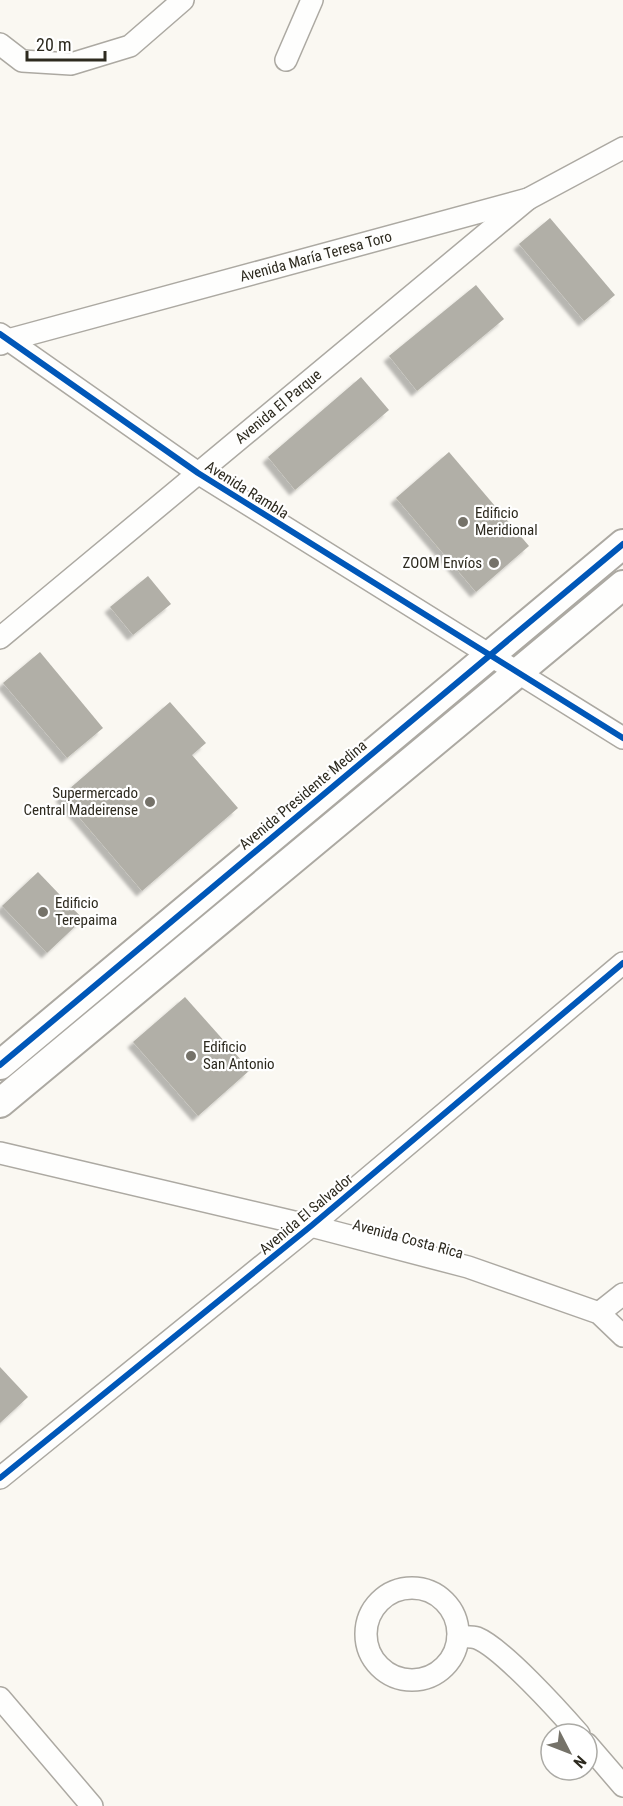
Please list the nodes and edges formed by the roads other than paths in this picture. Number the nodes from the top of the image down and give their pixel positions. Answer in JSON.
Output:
{"nodes":[{"id":1,"x":183,"y":0,"type":"edge"},
{"id":2,"x":312,"y":0,"type":"edge"},
{"id":3,"x":0,"y":44,"type":"edge"},
{"id":4,"x":286,"y":60,"type":"dead end"},
{"id":5,"x":623,"y":148,"type":"edge"},
{"id":6,"x":528,"y":199,"type":"junction"},
{"id":7,"x":3,"y":339,"type":"edge"},
{"id":8,"x":198,"y":473,"type":"junction"},
{"id":9,"x":623,"y":544,"type":"edge"},
{"id":10,"x":623,"y":585,"type":"edge"},
{"id":11,"x":0,"y":638,"type":"edge"},
{"id":12,"x":488,"y":656,"type":"junction"},
{"id":13,"x":518,"y":674,"type":"junction"},
{"id":14,"x":623,"y":738,"type":"edge"},
{"id":15,"x":623,"y":963,"type":"edge"},
{"id":16,"x":0,"y":1065,"type":"edge"},
{"id":17,"x":0,"y":1103,"type":"edge"},
{"id":18,"x":0,"y":1153,"type":"edge"},
{"id":19,"x":312,"y":1226,"type":"junction"},
{"id":20,"x":623,"y":1294,"type":"edge"},
{"id":21,"x":599,"y":1312,"type":"junction"},
{"id":22,"x":623,"y":1336,"type":"edge"},
{"id":23,"x":0,"y":1478,"type":"edge"},
{"id":24,"x":458,"y":1637,"type":"junction"},
{"id":25,"x":0,"y":1698,"type":"edge"},
{"id":26,"x":568,"y":1722,"type":"edge"},
{"id":27,"x":599,"y":1758,"type":"edge"},
{"id":28,"x":623,"y":1786,"type":"edge"},
{"id":29,"x":92,"y":1806,"type":"edge"}],
"edges":[{"from":1,"to":3,"type":"street"},
{"from":2,"to":4,"type":"street"},
{"from":5,"to":6,"type":"street","name":"Avenida María Teresa Toro"},
{"from":6,"to":7,"type":"street","name":"Avenida María Teresa Toro"},
{"from":6,"to":8,"type":"street","name":"Avenida El Parque"},
{"from":7,"to":8,"type":"street","name":"Avenida Rambla"},
{"from":8,"to":11,"type":"street","name":"Avenida El Parque"},
{"from":8,"to":12,"type":"street","name":"Avenida Rambla"},
{"from":9,"to":12,"type":"street","name":"Avenida Presidente Medina"},
{"from":10,"to":13,"type":"street"},
{"from":12,"to":13,"type":"street","name":"Avenida Rambla"},
{"from":12,"to":16,"type":"street","name":"Avenida Presidente Medina"},
{"from":13,"to":14,"type":"street","name":"Avenida Rambla"},
{"from":13,"to":17,"type":"street"},
{"from":15,"to":19,"type":"street","name":"Avenida El Salvador"},
{"from":18,"to":19,"type":"street","name":"Avenida Costa Rica"},
{"from":19,"to":21,"type":"street","name":"Avenida Costa Rica"},
{"from":19,"to":23,"type":"street","name":"Avenida El Salvador"},
{"from":20,"to":21,"type":"street"},
{"from":21,"to":22,"type":"street","name":"Avenida Costa Rica"},
{"from":24,"to":24,"type":"street"},
{"from":24,"to":26,"type":"street"},
{"from":25,"to":29,"type":"street"},
{"from":27,"to":28,"type":"street"}]}
